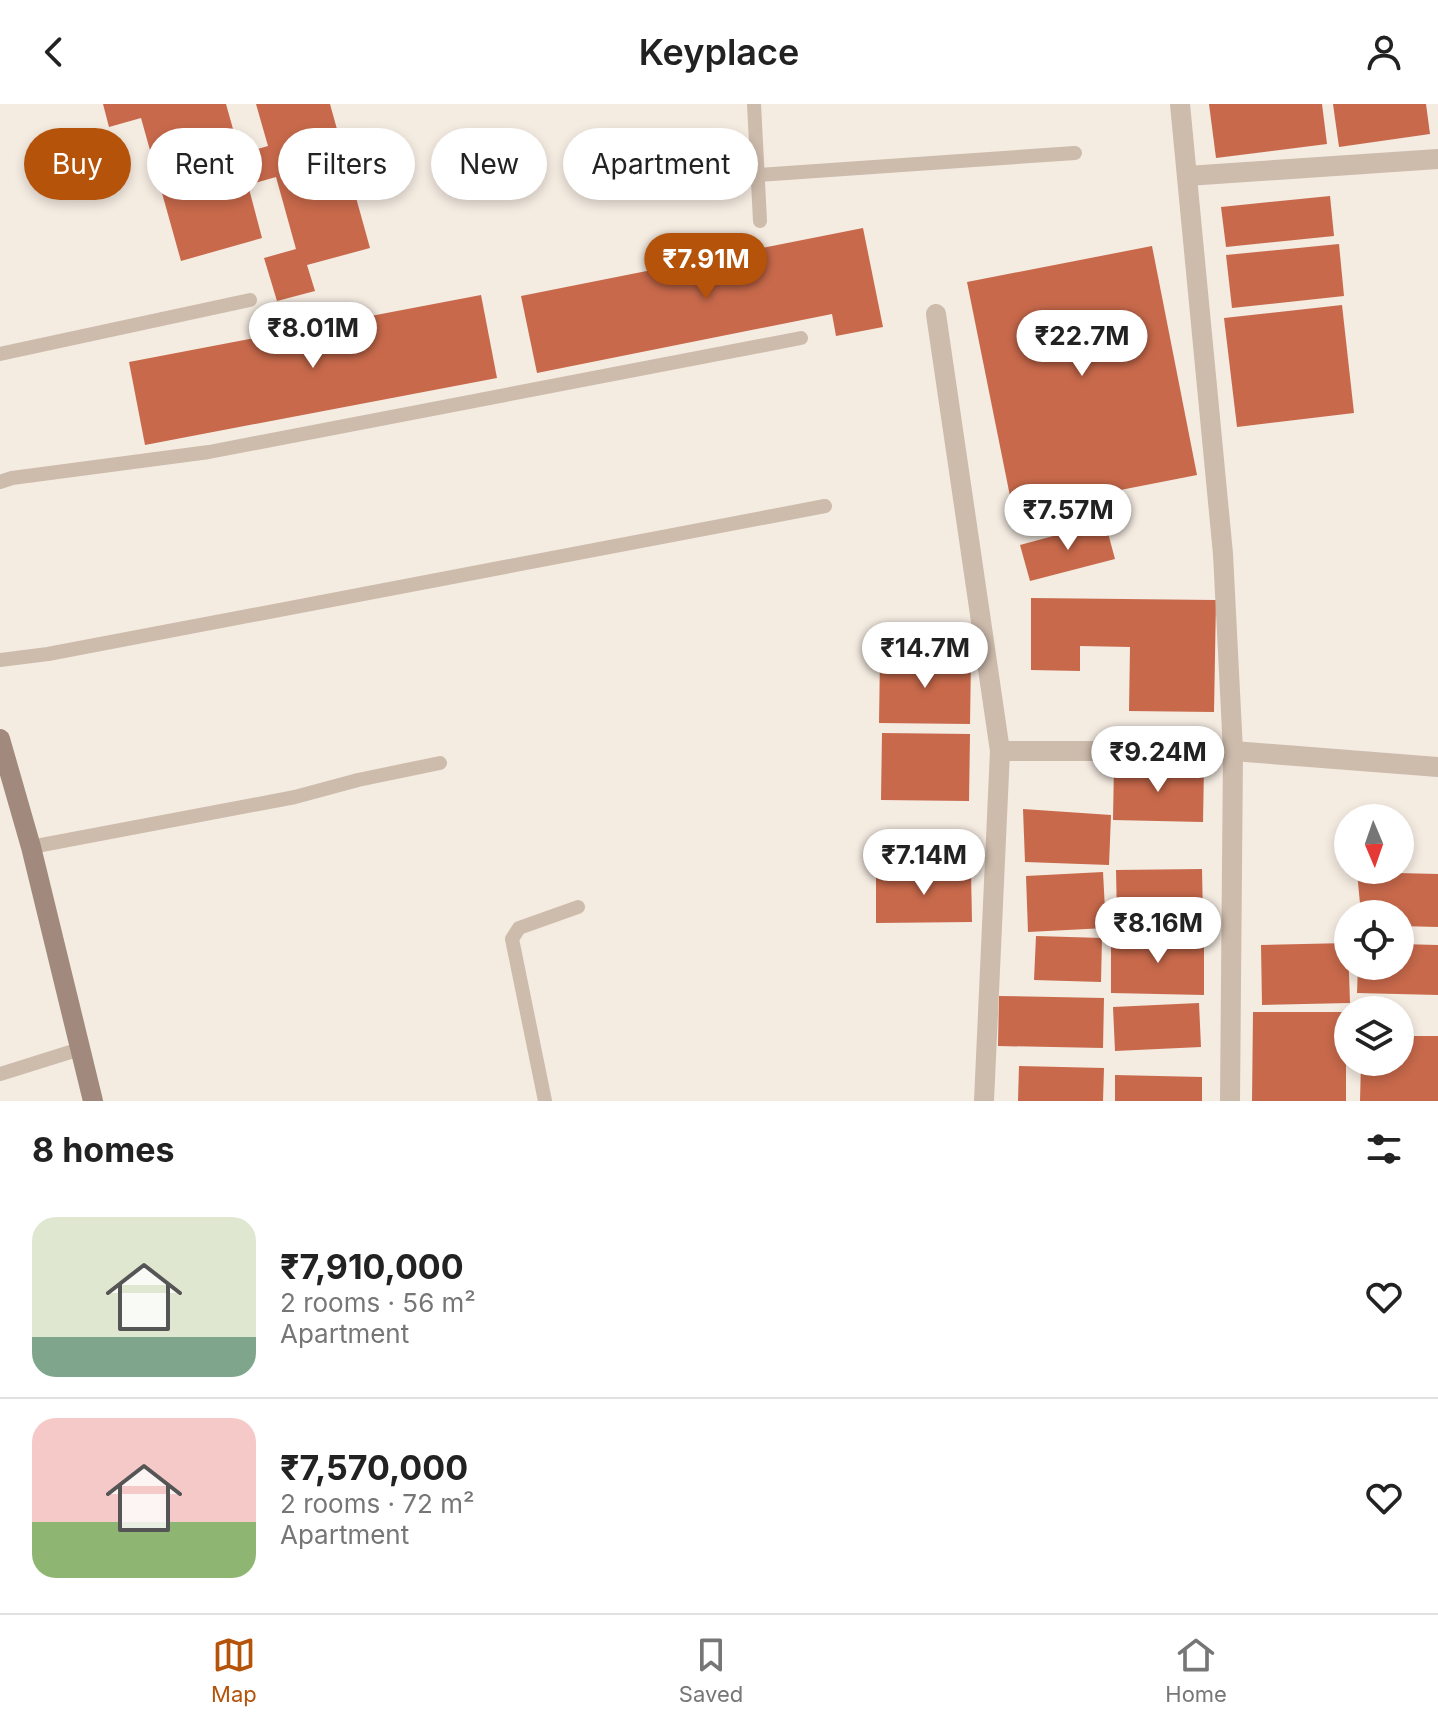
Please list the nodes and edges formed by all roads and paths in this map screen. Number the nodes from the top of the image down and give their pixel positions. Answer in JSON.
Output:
{"nodes":[{"id":1,"x":754,"y":104,"type":"edge"},
{"id":2,"x":1180,"y":104,"type":"edge"},
{"id":3,"x":755,"y":128,"type":"edge"},
{"id":4,"x":1075,"y":153,"type":"dead end"},
{"id":5,"x":1438,"y":159,"type":"edge"},
{"id":6,"x":758,"y":175,"type":"joint"},
{"id":7,"x":1187,"y":176,"type":"junction"},
{"id":8,"x":760,"y":221,"type":"dead end"},
{"id":9,"x":250,"y":300,"type":"dead end"},
{"id":10,"x":936,"y":314,"type":"dead end"},
{"id":11,"x":801,"y":338,"type":"dead end"},
{"id":12,"x":0,"y":354,"type":"edge"},
{"id":13,"x":0,"y":482,"type":"edge"},
{"id":14,"x":825,"y":506,"type":"dead end"},
{"id":15,"x":0,"y":660,"type":"edge"},
{"id":16,"x":0,"y":739,"type":"edge"},
{"id":17,"x":1000,"y":751,"type":"junction"},
{"id":18,"x":1233,"y":751,"type":"junction"},
{"id":19,"x":440,"y":763,"type":"dead end"},
{"id":20,"x":1438,"y":767,"type":"edge"},
{"id":21,"x":31,"y":847,"type":"junction"},
{"id":22,"x":578,"y":907,"type":"dead end"},
{"id":23,"x":80,"y":1049,"type":"junction"},
{"id":24,"x":0,"y":1074,"type":"edge"},
{"id":25,"x":93,"y":1101,"type":"edge"},
{"id":26,"x":545,"y":1101,"type":"edge"},
{"id":27,"x":984,"y":1101,"type":"edge"},
{"id":28,"x":1230,"y":1101,"type":"edge"}],
"edges":[{"from":1,"to":3,"type":"lane"},
{"from":2,"to":7,"type":"street"},
{"from":4,"to":6,"type":"lane"},
{"from":5,"to":7,"type":"street"},
{"from":6,"to":8,"type":"lane"},
{"from":7,"to":18,"type":"street"},
{"from":9,"to":12,"type":"lane"},
{"from":10,"to":17,"type":"street"},
{"from":11,"to":13,"type":"lane"},
{"from":14,"to":15,"type":"lane"},
{"from":16,"to":21,"type":"street"},
{"from":17,"to":18,"type":"street"},
{"from":17,"to":27,"type":"street"},
{"from":18,"to":20,"type":"street"},
{"from":18,"to":28,"type":"street"},
{"from":19,"to":21,"type":"lane"},
{"from":21,"to":23,"type":"street"},
{"from":22,"to":26,"type":"lane"},
{"from":23,"to":24,"type":"lane"},
{"from":23,"to":25,"type":"street"}]}
